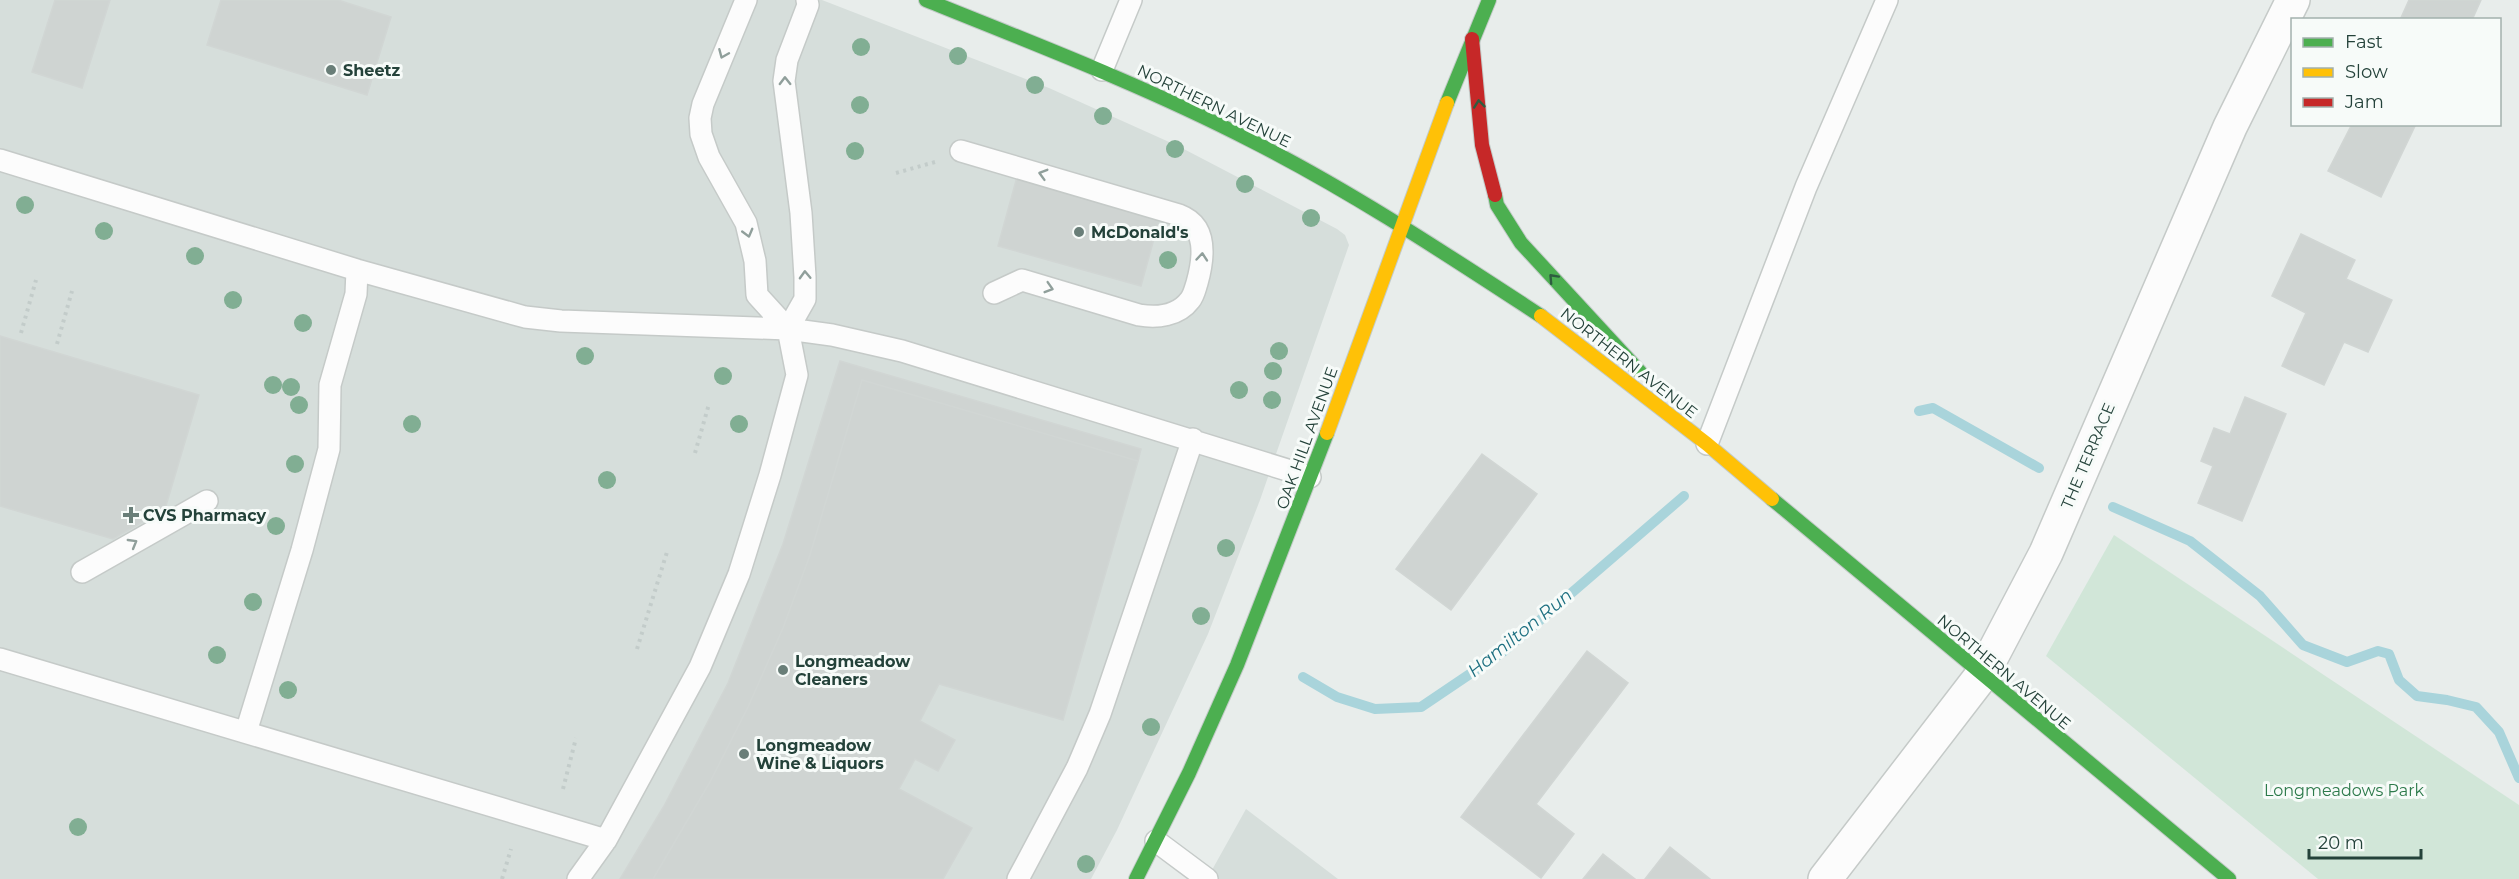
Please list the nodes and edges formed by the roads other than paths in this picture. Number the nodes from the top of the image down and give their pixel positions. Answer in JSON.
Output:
{"nodes":[{"id":1,"x":746,"y":0,"type":"edge"},
{"id":2,"x":807,"y":0,"type":"edge"},
{"id":3,"x":926,"y":0,"type":"edge"},
{"id":4,"x":1131,"y":0,"type":"edge"},
{"id":5,"x":1489,"y":0,"type":"edge"},
{"id":6,"x":1887,"y":0,"type":"edge"},
{"id":7,"x":2294,"y":0,"type":"edge"},
{"id":8,"x":1472,"y":39,"type":"junction"},
{"id":9,"x":1102,"y":70,"type":"junction"},
{"id":10,"x":961,"y":151,"type":"dead end"},
{"id":11,"x":0,"y":160,"type":"edge"},
{"id":12,"x":1402,"y":225,"type":"junction"},
{"id":13,"x":357,"y":270,"type":"junction"},
{"id":14,"x":994,"y":293,"type":"dead end"},
{"id":15,"x":788,"y":329,"type":"junction"},
{"id":16,"x":1193,"y":439,"type":"junction"},
{"id":17,"x":1707,"y":444,"type":"junction"},
{"id":18,"x":1310,"y":477,"type":"junction"},
{"id":19,"x":207,"y":501,"type":"dead end"},
{"id":20,"x":82,"y":572,"type":"dead end"},
{"id":21,"x":0,"y":658,"type":"edge"},
{"id":22,"x":1982,"y":675,"type":"junction"},
{"id":23,"x":246,"y":732,"type":"junction"},
{"id":24,"x":606,"y":840,"type":"junction"},
{"id":25,"x":1156,"y":841,"type":"junction"},
{"id":26,"x":578,"y":879,"type":"edge"},
{"id":27,"x":1018,"y":879,"type":"edge"},
{"id":28,"x":1136,"y":879,"type":"edge"},
{"id":29,"x":1207,"y":879,"type":"edge"},
{"id":30,"x":1825,"y":879,"type":"edge"},
{"id":31,"x":2229,"y":879,"type":"edge"}],
"edges":[{"from":1,"to":15,"type":"lane","one_way":true},
{"from":15,"to":2,"type":"lane","one_way":true},
{"from":3,"to":9,"type":"main road","name":"NORTHERN AVENUE"},
{"from":4,"to":9,"type":"lane"},
{"from":5,"to":8,"type":"main road","name":"OAK HILL AVENUE"},
{"from":6,"to":17,"type":"lane"},
{"from":7,"to":22,"type":"street","name":"THE TERRACE"},
{"from":8,"to":12,"type":"main road","name":"OAK HILL AVENUE"},
{"from":17,"to":8,"type":"main road","one_way":true},
{"from":9,"to":12,"type":"main road","name":"NORTHERN AVENUE"},
{"from":14,"to":10,"type":"lane","one_way":true},
{"from":11,"to":13,"type":"lane"},
{"from":12,"to":17,"type":"main road","name":"NORTHERN AVENUE"},
{"from":12,"to":18,"type":"main road","name":"OAK HILL AVENUE"},
{"from":13,"to":15,"type":"lane"},
{"from":13,"to":23,"type":"lane"},
{"from":15,"to":16,"type":"lane"},
{"from":15,"to":24,"type":"lane"},
{"from":16,"to":18,"type":"lane"},
{"from":16,"to":27,"type":"lane"},
{"from":17,"to":22,"type":"main road","name":"NORTHERN AVENUE"},
{"from":18,"to":25,"type":"main road","name":"OAK HILL AVENUE"},
{"from":20,"to":19,"type":"lane","one_way":true},
{"from":21,"to":23,"type":"lane"},
{"from":22,"to":30,"type":"street","name":"THE TERRACE"},
{"from":22,"to":31,"type":"main road","name":"NORTHERN AVENUE"},
{"from":23,"to":24,"type":"lane"},
{"from":24,"to":26,"type":"lane"},
{"from":25,"to":28,"type":"main road","name":"OAK HILL AVENUE"},
{"from":25,"to":29,"type":"lane"}]}
